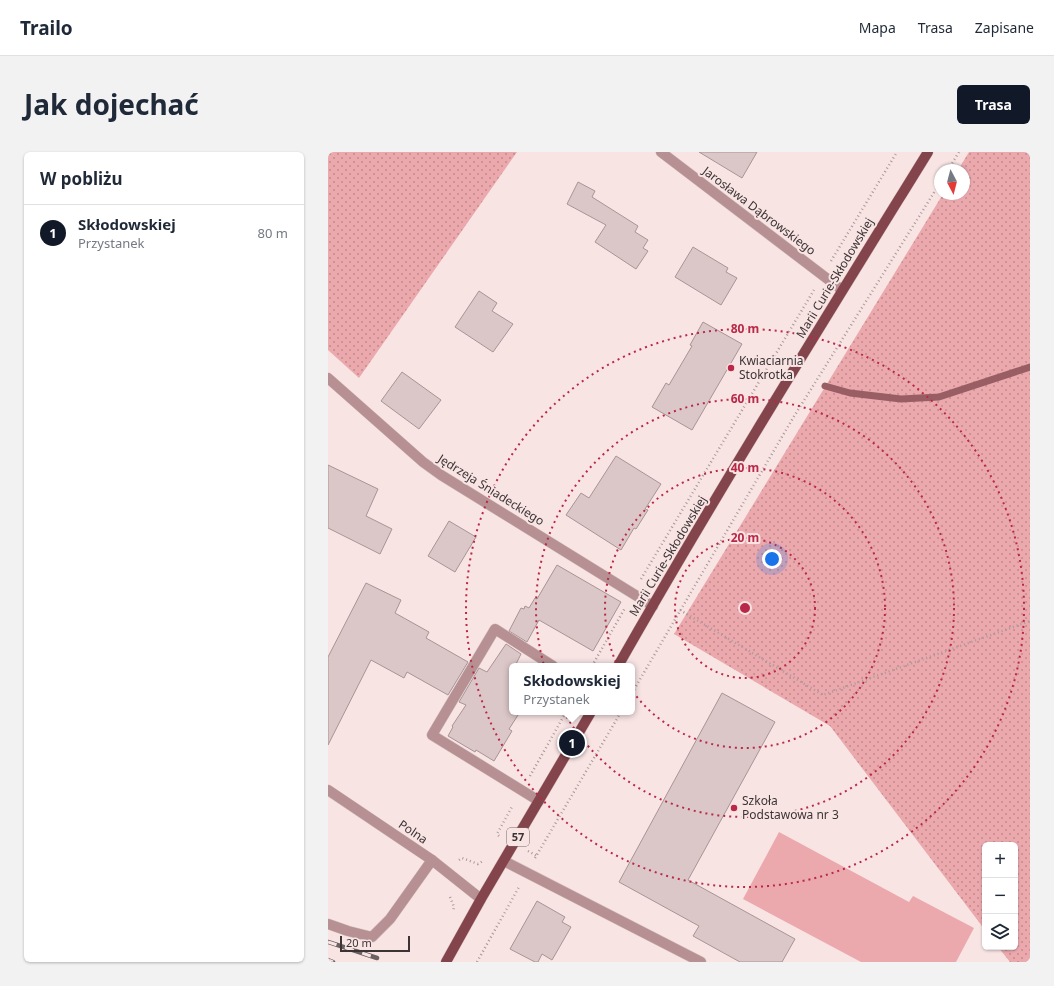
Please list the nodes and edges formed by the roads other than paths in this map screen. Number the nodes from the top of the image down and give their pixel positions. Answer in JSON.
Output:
{"nodes":[{"id":1,"x":661,"y":152,"type":"edge"},
{"id":2,"x":928,"y":152,"type":"edge"},
{"id":3,"x":842,"y":290,"type":"junction"},
{"id":4,"x":328,"y":378,"type":"edge"},
{"id":5,"x":653,"y":606,"type":"junction"},
{"id":6,"x":548,"y":663,"type":"edge"},
{"id":7,"x":620,"y":663,"type":"edge"},
{"id":8,"x":589,"y":715,"type":"edge"},
{"id":9,"x":328,"y":790,"type":"edge"},
{"id":10,"x":539,"y":801,"type":"junction"},
{"id":11,"x":432,"y":860,"type":"junction"},
{"id":12,"x":504,"y":861,"type":"junction"},
{"id":13,"x":481,"y":899,"type":"junction"},
{"id":14,"x":328,"y":924,"type":"edge"},
{"id":15,"x":446,"y":962,"type":"edge"},
{"id":16,"x":701,"y":962,"type":"edge"}],
"edges":[{"from":1,"to":3,"type":"street","name":"Jarosława Dąbrowskiego"},
{"from":2,"to":3,"type":"main road","name":"Marii Curie-Skłodowskiej"},
{"from":3,"to":5,"type":"main road","name":"Marii Curie-Skłodowskiej"},
{"from":4,"to":5,"type":"street","name":"Jędrzeja Śniadeckiego"},
{"from":5,"to":7,"type":"main road","name":"Marii Curie-Skłodowskiej"},
{"from":6,"to":10,"type":"street"},
{"from":8,"to":10,"type":"main road","number":"57"},
{"from":9,"to":11,"type":"street","name":"Polna"},
{"from":10,"to":12,"type":"main road","number":"57"},
{"from":11,"to":13,"type":"street","name":"Polna"},
{"from":11,"to":14,"type":"street"},
{"from":12,"to":13,"type":"main road","number":"57"},
{"from":12,"to":16,"type":"street"},
{"from":13,"to":15,"type":"main road","number":"57"}]}
